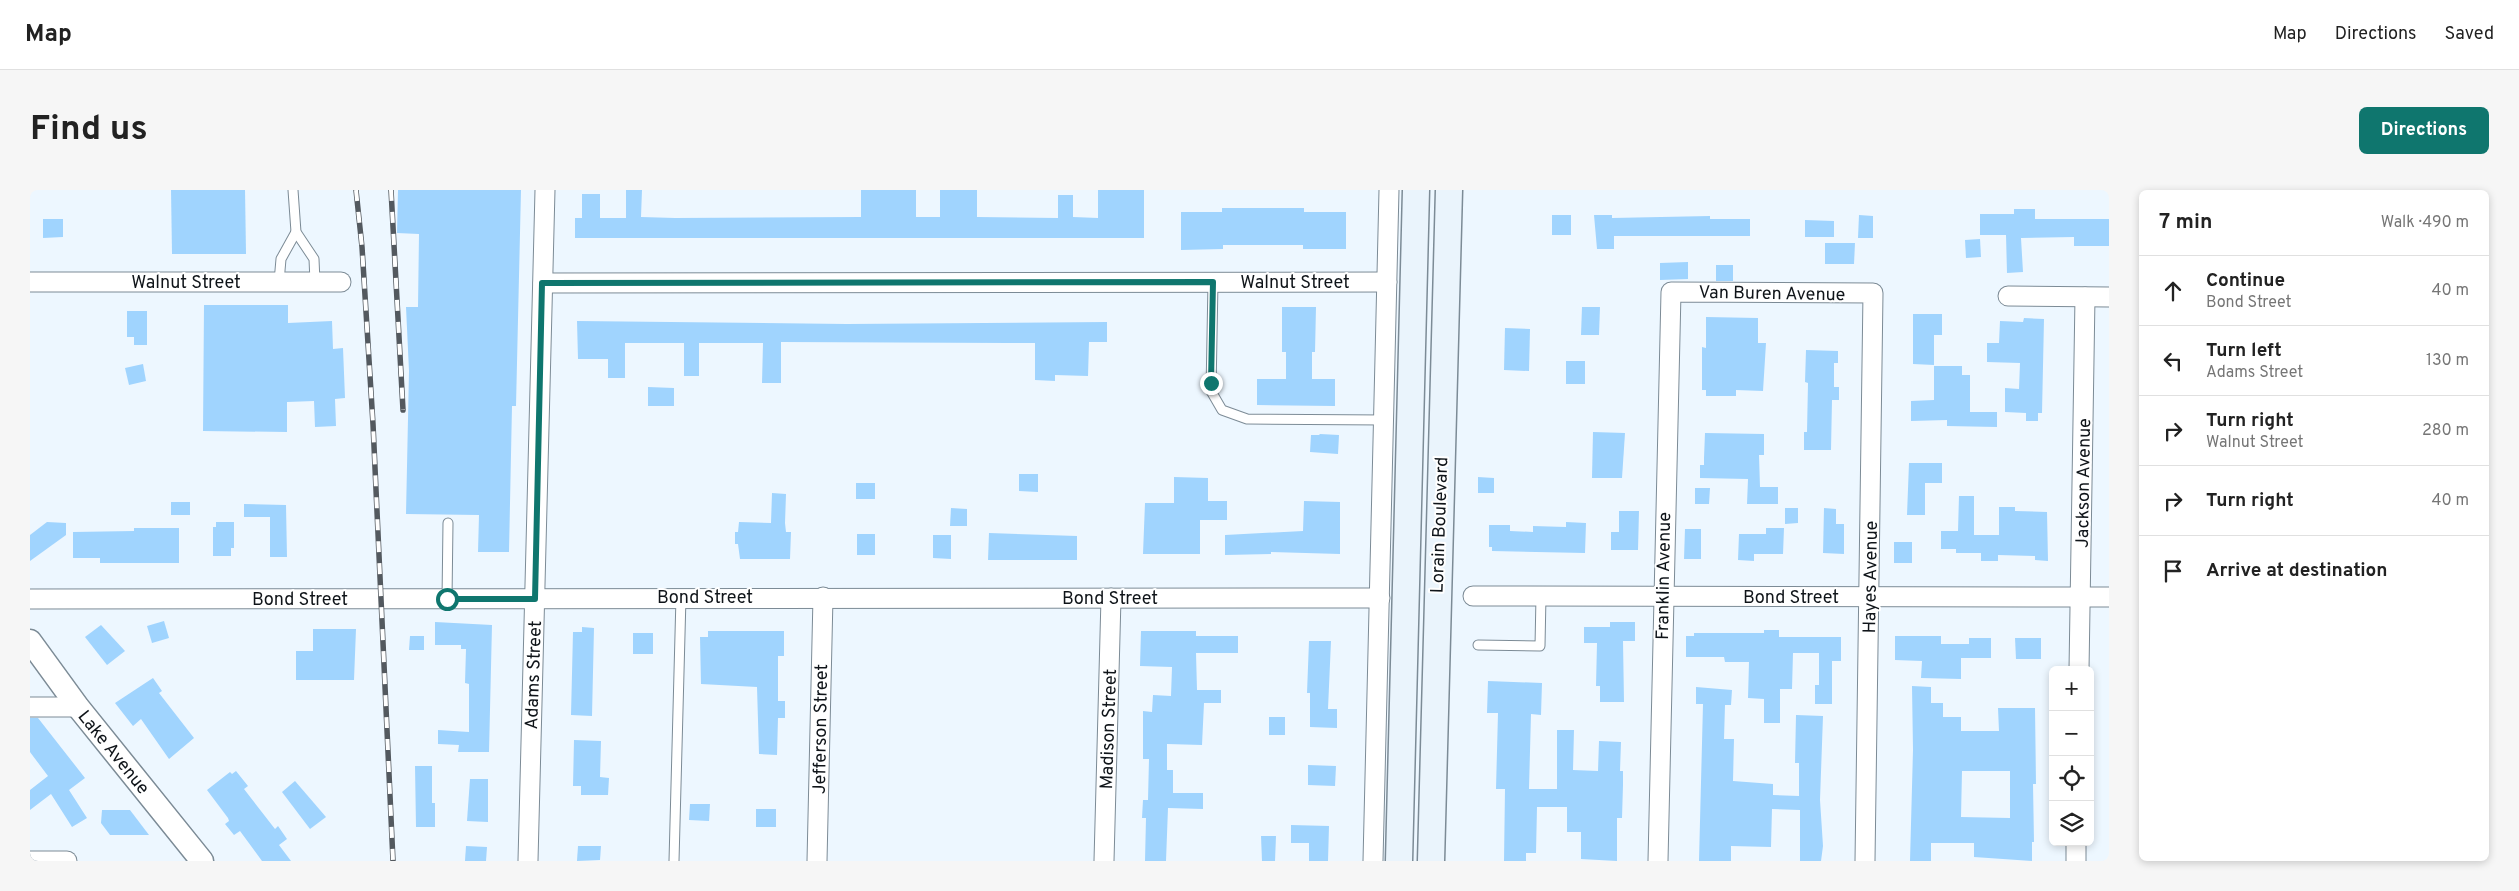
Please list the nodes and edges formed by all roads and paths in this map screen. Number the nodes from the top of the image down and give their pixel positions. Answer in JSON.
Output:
{"nodes":[{"id":1,"x":293,"y":190,"type":"edge"},
{"id":2,"x":545,"y":190,"type":"edge"},
{"id":3,"x":1389,"y":190,"type":"edge"},
{"id":4,"x":1416,"y":190,"type":"edge"},
{"id":5,"x":1449,"y":190,"type":"edge"},
{"id":6,"x":296,"y":232,"type":"junction"},
{"id":7,"x":30,"y":282,"type":"edge"},
{"id":8,"x":279,"y":282,"type":"junction"},
{"id":9,"x":315,"y":282,"type":"junction"},
{"id":10,"x":341,"y":282,"type":"dead end"},
{"id":11,"x":1213,"y":282,"type":"junction"},
{"id":12,"x":1387,"y":282,"type":"junction"},
{"id":13,"x":542,"y":283,"type":"junction"},
{"id":14,"x":1671,"y":292,"type":"joint"},
{"id":15,"x":1873,"y":294,"type":"joint"},
{"id":16,"x":2008,"y":296,"type":"dead end"},
{"id":17,"x":2086,"y":297,"type":"junction"},
{"id":18,"x":2109,"y":297,"type":"edge"},
{"id":19,"x":1384,"y":420,"type":"junction"},
{"id":20,"x":448,"y":523,"type":"dead end"},
{"id":21,"x":1473,"y":596,"type":"dead end"},
{"id":22,"x":1541,"y":596,"type":"junction"},
{"id":23,"x":680,"y":597,"type":"junction"},
{"id":24,"x":823,"y":597,"type":"junction"},
{"id":25,"x":1662,"y":597,"type":"junction"},
{"id":26,"x":1870,"y":597,"type":"junction"},
{"id":27,"x":2081,"y":597,"type":"junction"},
{"id":28,"x":2109,"y":597,"type":"edge"},
{"id":29,"x":1111,"y":598,"type":"junction"},
{"id":30,"x":1380,"y":598,"type":"junction"},
{"id":31,"x":30,"y":599,"type":"edge"},
{"id":32,"x":447,"y":599,"type":"junction"},
{"id":33,"x":535,"y":599,"type":"junction"},
{"id":34,"x":30,"y":641,"type":"edge"},
{"id":35,"x":1478,"y":645,"type":"dead end"},
{"id":36,"x":2080,"y":666,"type":"edge"},
{"id":37,"x":30,"y":707,"type":"edge"},
{"id":38,"x":78,"y":707,"type":"junction"},
{"id":39,"x":2076,"y":846,"type":"edge"},
{"id":40,"x":30,"y":860,"type":"edge"},
{"id":41,"x":67,"y":861,"type":"edge"},
{"id":42,"x":202,"y":861,"type":"edge"},
{"id":43,"x":528,"y":861,"type":"edge"},
{"id":44,"x":674,"y":861,"type":"edge"},
{"id":45,"x":817,"y":861,"type":"edge"},
{"id":46,"x":1104,"y":861,"type":"edge"},
{"id":47,"x":1373,"y":861,"type":"edge"},
{"id":48,"x":1399,"y":861,"type":"edge"},
{"id":49,"x":1431,"y":861,"type":"edge"},
{"id":50,"x":1658,"y":861,"type":"edge"},
{"id":51,"x":1865,"y":861,"type":"edge"},
{"id":52,"x":2076,"y":861,"type":"edge"}],
"edges":[{"from":1,"to":6,"type":"lane"},
{"from":2,"to":13,"type":"street","name":"Adams Street"},
{"from":3,"to":12,"type":"street"},
{"from":4,"to":48,"type":"main road","name":"Lorain Boulevard"},
{"from":5,"to":49,"type":"main road","name":"Lorain Boulevard"},
{"from":6,"to":8,"type":"lane"},
{"from":6,"to":9,"type":"lane"},
{"from":7,"to":8,"type":"street","name":"Walnut Street"},
{"from":8,"to":9,"type":"street","name":"Walnut Street"},
{"from":9,"to":10,"type":"street","name":"Walnut Street"},
{"from":11,"to":12,"type":"street","name":"Walnut Street"},
{"from":11,"to":13,"type":"street","name":"Walnut Street"},
{"from":11,"to":19,"type":"lane"},
{"from":12,"to":19,"type":"street"},
{"from":13,"to":33,"type":"street","name":"Adams Street"},
{"from":14,"to":15,"type":"street","name":"Van Buren Avenue"},
{"from":14,"to":25,"type":"street","name":"Franklin Avenue"},
{"from":15,"to":26,"type":"street","name":"Hayes Avenue"},
{"from":16,"to":17,"type":"street"},
{"from":17,"to":18,"type":"street"},
{"from":17,"to":27,"type":"street","name":"Jackson Avenue"},
{"from":19,"to":30,"type":"street"},
{"from":20,"to":32,"type":"lane"},
{"from":21,"to":22,"type":"street","name":"Bond Street"},
{"from":22,"to":25,"type":"street","name":"Bond Street"},
{"from":22,"to":35,"type":"lane"},
{"from":23,"to":24,"type":"street","name":"Bond Street"},
{"from":23,"to":33,"type":"street","name":"Bond Street"},
{"from":23,"to":44,"type":"lane"},
{"from":24,"to":29,"type":"street","name":"Bond Street"},
{"from":24,"to":45,"type":"street","name":"Jefferson Street"},
{"from":25,"to":26,"type":"street","name":"Bond Street"},
{"from":25,"to":50,"type":"street","name":"Franklin Avenue"},
{"from":26,"to":27,"type":"street","name":"Bond Street"},
{"from":26,"to":51,"type":"street","name":"Hayes Avenue"},
{"from":27,"to":28,"type":"street","name":"Bond Street"},
{"from":27,"to":36,"type":"street","name":"Jackson Avenue"},
{"from":29,"to":30,"type":"street","name":"Bond Street"},
{"from":29,"to":46,"type":"street","name":"Madison Street"},
{"from":30,"to":47,"type":"street"},
{"from":31,"to":32,"type":"street","name":"Bond Street"},
{"from":32,"to":33,"type":"street","name":"Bond Street"},
{"from":33,"to":43,"type":"street","name":"Adams Street"},
{"from":34,"to":38,"type":"street","name":"Lake Avenue"},
{"from":37,"to":38,"type":"street"},
{"from":38,"to":42,"type":"street","name":"Lake Avenue"},
{"from":39,"to":52,"type":"street"},
{"from":40,"to":41,"type":"street"}]}
